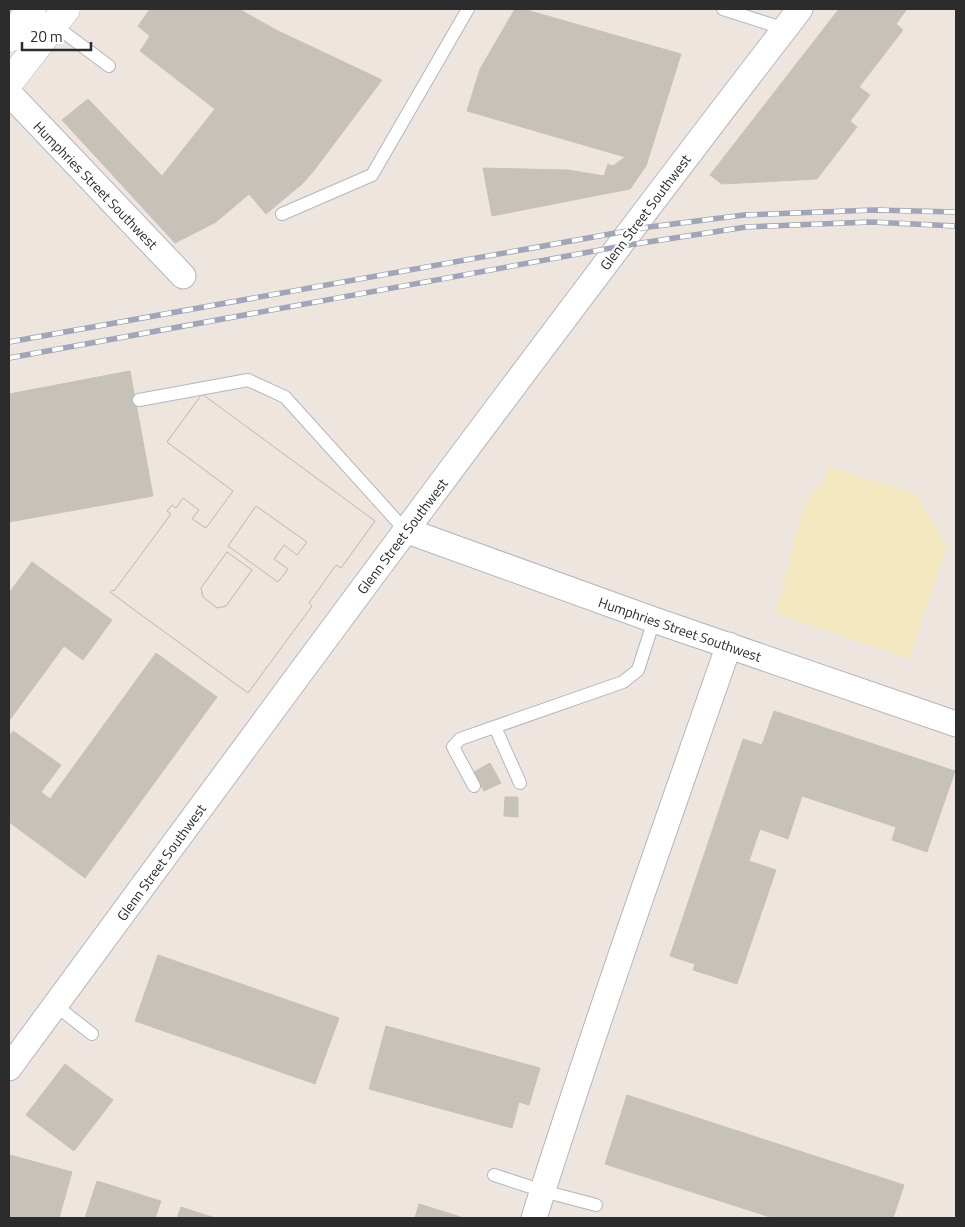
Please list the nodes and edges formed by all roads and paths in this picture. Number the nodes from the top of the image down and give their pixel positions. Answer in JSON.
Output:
{"nodes":[{"id":1,"x":468,"y":9,"type":"edge"},
{"id":2,"x":724,"y":9,"type":"edge"},
{"id":3,"x":800,"y":9,"type":"edge"},
{"id":4,"x":51,"y":14,"type":"edge"},
{"id":5,"x":785,"y":29,"type":"junction"},
{"id":6,"x":9,"y":38,"type":"edge"},
{"id":7,"x":109,"y":66,"type":"dead end"},
{"id":8,"x":9,"y":83,"type":"edge"},
{"id":9,"x":9,"y":93,"type":"edge"},
{"id":10,"x":282,"y":214,"type":"dead end"},
{"id":11,"x":183,"y":276,"type":"dead end"},
{"id":12,"x":139,"y":400,"type":"dead end"},
{"id":13,"x":405,"y":530,"type":"junction"},
{"id":14,"x":654,"y":620,"type":"junction"},
{"id":15,"x":729,"y":646,"type":"junction"},
{"id":16,"x":956,"y":724,"type":"edge"},
{"id":17,"x":494,"y":727,"type":"junction"},
{"id":18,"x":520,"y":783,"type":"dead end"},
{"id":19,"x":474,"y":786,"type":"dead end"},
{"id":20,"x":55,"y":1004,"type":"junction"},
{"id":21,"x":92,"y":1034,"type":"dead end"},
{"id":22,"x":9,"y":1068,"type":"edge"},
{"id":23,"x":494,"y":1175,"type":"dead end"},
{"id":24,"x":543,"y":1191,"type":"junction"},
{"id":25,"x":596,"y":1205,"type":"dead end"},
{"id":26,"x":534,"y":1218,"type":"edge"}],
"edges":[{"from":1,"to":10,"type":"lane"},
{"from":2,"to":5,"type":"lane"},
{"from":3,"to":5,"type":"street","name":"Glenn Street Southwest"},
{"from":4,"to":6,"type":"main road"},
{"from":4,"to":7,"type":"lane"},
{"from":4,"to":8,"type":"main road"},
{"from":5,"to":13,"type":"street","name":"Glenn Street Southwest"},
{"from":9,"to":11,"type":"street","name":"Humphries Street Southwest"},
{"from":12,"to":13,"type":"lane"},
{"from":13,"to":14,"type":"street","name":"Humphries Street Southwest"},
{"from":13,"to":20,"type":"street","name":"Glenn Street Southwest"},
{"from":14,"to":15,"type":"street","name":"Humphries Street Southwest"},
{"from":14,"to":17,"type":"lane"},
{"from":15,"to":16,"type":"street","name":"Humphries Street Southwest"},
{"from":15,"to":24,"type":"street"},
{"from":17,"to":18,"type":"lane"},
{"from":17,"to":19,"type":"lane"},
{"from":20,"to":21,"type":"lane"},
{"from":20,"to":22,"type":"street","name":"Glenn Street Southwest"},
{"from":23,"to":24,"type":"lane"},
{"from":24,"to":25,"type":"lane"},
{"from":24,"to":26,"type":"street"}]}
